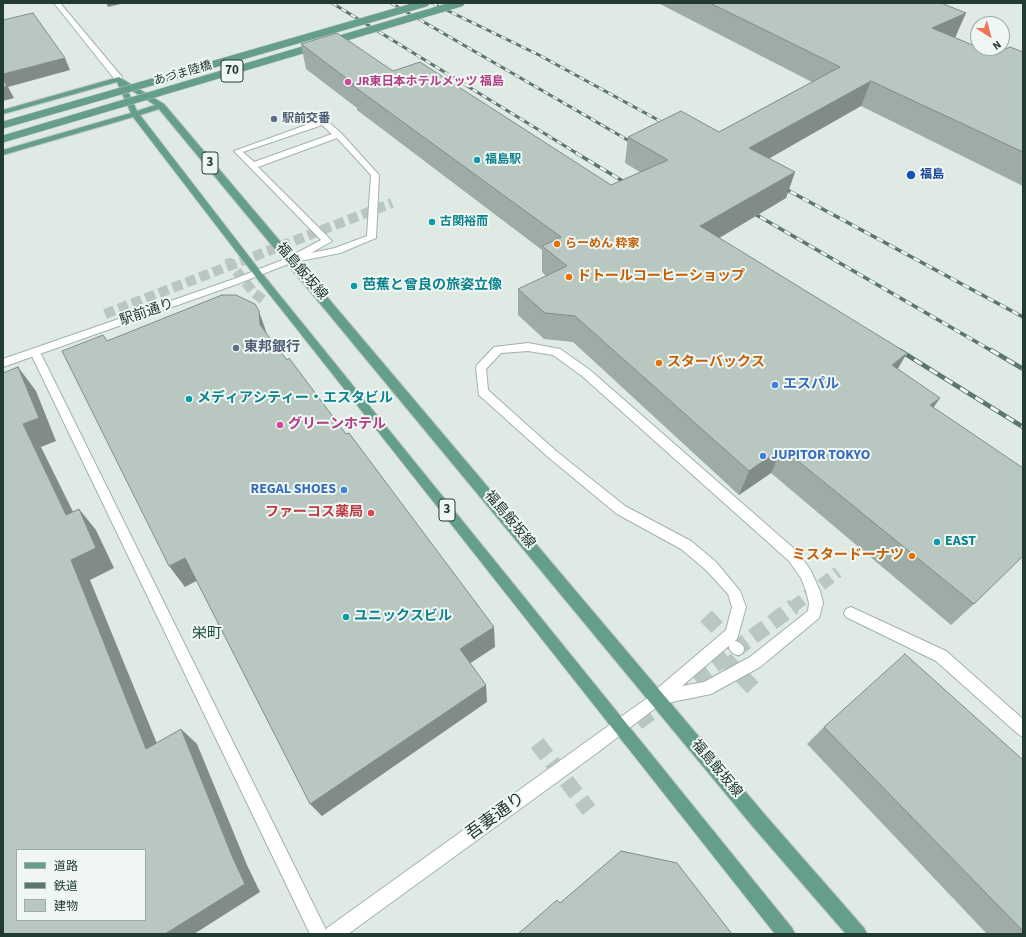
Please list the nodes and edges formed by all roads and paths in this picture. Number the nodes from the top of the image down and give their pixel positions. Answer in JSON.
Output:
{"nodes":[{"id":1,"x":57,"y":3,"type":"edge"},
{"id":2,"x":426,"y":3,"type":"edge"},
{"id":3,"x":461,"y":3,"type":"edge"},
{"id":4,"x":118,"y":79,"type":"junction"},
{"id":5,"x":161,"y":106,"type":"junction"},
{"id":6,"x":3,"y":112,"type":"edge"},
{"id":7,"x":135,"y":114,"type":"junction"},
{"id":8,"x":3,"y":125,"type":"edge"},
{"id":9,"x":338,"y":135,"type":"junction"},
{"id":10,"x":3,"y":138,"type":"edge"},
{"id":11,"x":3,"y":153,"type":"edge"},
{"id":12,"x":252,"y":166,"type":"junction"},
{"id":13,"x":327,"y":241,"type":"junction"},
{"id":14,"x":337,"y":251,"type":"junction"},
{"id":15,"x":290,"y":260,"type":"junction"},
{"id":16,"x":258,"y":274,"type":"junction"},
{"id":17,"x":35,"y":352,"type":"junction"},
{"id":18,"x":3,"y":363,"type":"edge"},
{"id":19,"x":851,"y":613,"type":"dead end"},
{"id":20,"x":657,"y":698,"type":"junction"},
{"id":21,"x":620,"y":726,"type":"junction"},
{"id":22,"x":1023,"y":729,"type":"edge"},
{"id":23,"x":319,"y":934,"type":"edge"},
{"id":24,"x":333,"y":934,"type":"edge"},
{"id":25,"x":786,"y":934,"type":"edge"},
{"id":26,"x":858,"y":934,"type":"edge"}],
"edges":[{"from":1,"to":4,"type":"street"},
{"from":2,"to":8,"type":"main road","name":"あづま陸橋","number":"70","bridge":true},
{"from":3,"to":10,"type":"main road","name":"あづま陸橋","number":"70","bridge":true},
{"from":4,"to":5,"type":"main road","name":"福島飯坂線","number":"3"},
{"from":4,"to":6,"type":"main road"},
{"from":4,"to":7,"type":"main road","number":"3"},
{"from":5,"to":7,"type":"main road"},
{"from":5,"to":15,"type":"main road","name":"福島飯坂線","number":"3"},
{"from":7,"to":11,"type":"main road"},
{"from":7,"to":16,"type":"main road","number":"3"},
{"from":9,"to":12,"type":"street"},
{"from":9,"to":12,"type":"street"},
{"from":9,"to":14,"type":"street"},
{"from":12,"to":13,"type":"street"},
{"from":13,"to":14,"type":"street"},
{"from":13,"to":15,"type":"street"},
{"from":14,"to":15,"type":"street"},
{"from":15,"to":16,"type":"street","name":"駅前通り"},
{"from":15,"to":20,"type":"main road","name":"福島飯坂線","number":"3"},
{"from":16,"to":17,"type":"street","name":"駅前通り"},
{"from":16,"to":21,"type":"main road","number":"3"},
{"from":17,"to":18,"type":"street","name":"駅前通り"},
{"from":17,"to":23,"type":"street"},
{"from":19,"to":22,"type":"street"},
{"from":20,"to":20,"type":"street","name":"吾妻通り"},
{"from":20,"to":21,"type":"street","name":"吾妻通り"},
{"from":20,"to":26,"type":"main road","name":"福島飯坂線","number":"3"},
{"from":21,"to":24,"type":"street","name":"吾妻通り"},
{"from":21,"to":25,"type":"main road","number":"3"}]}
